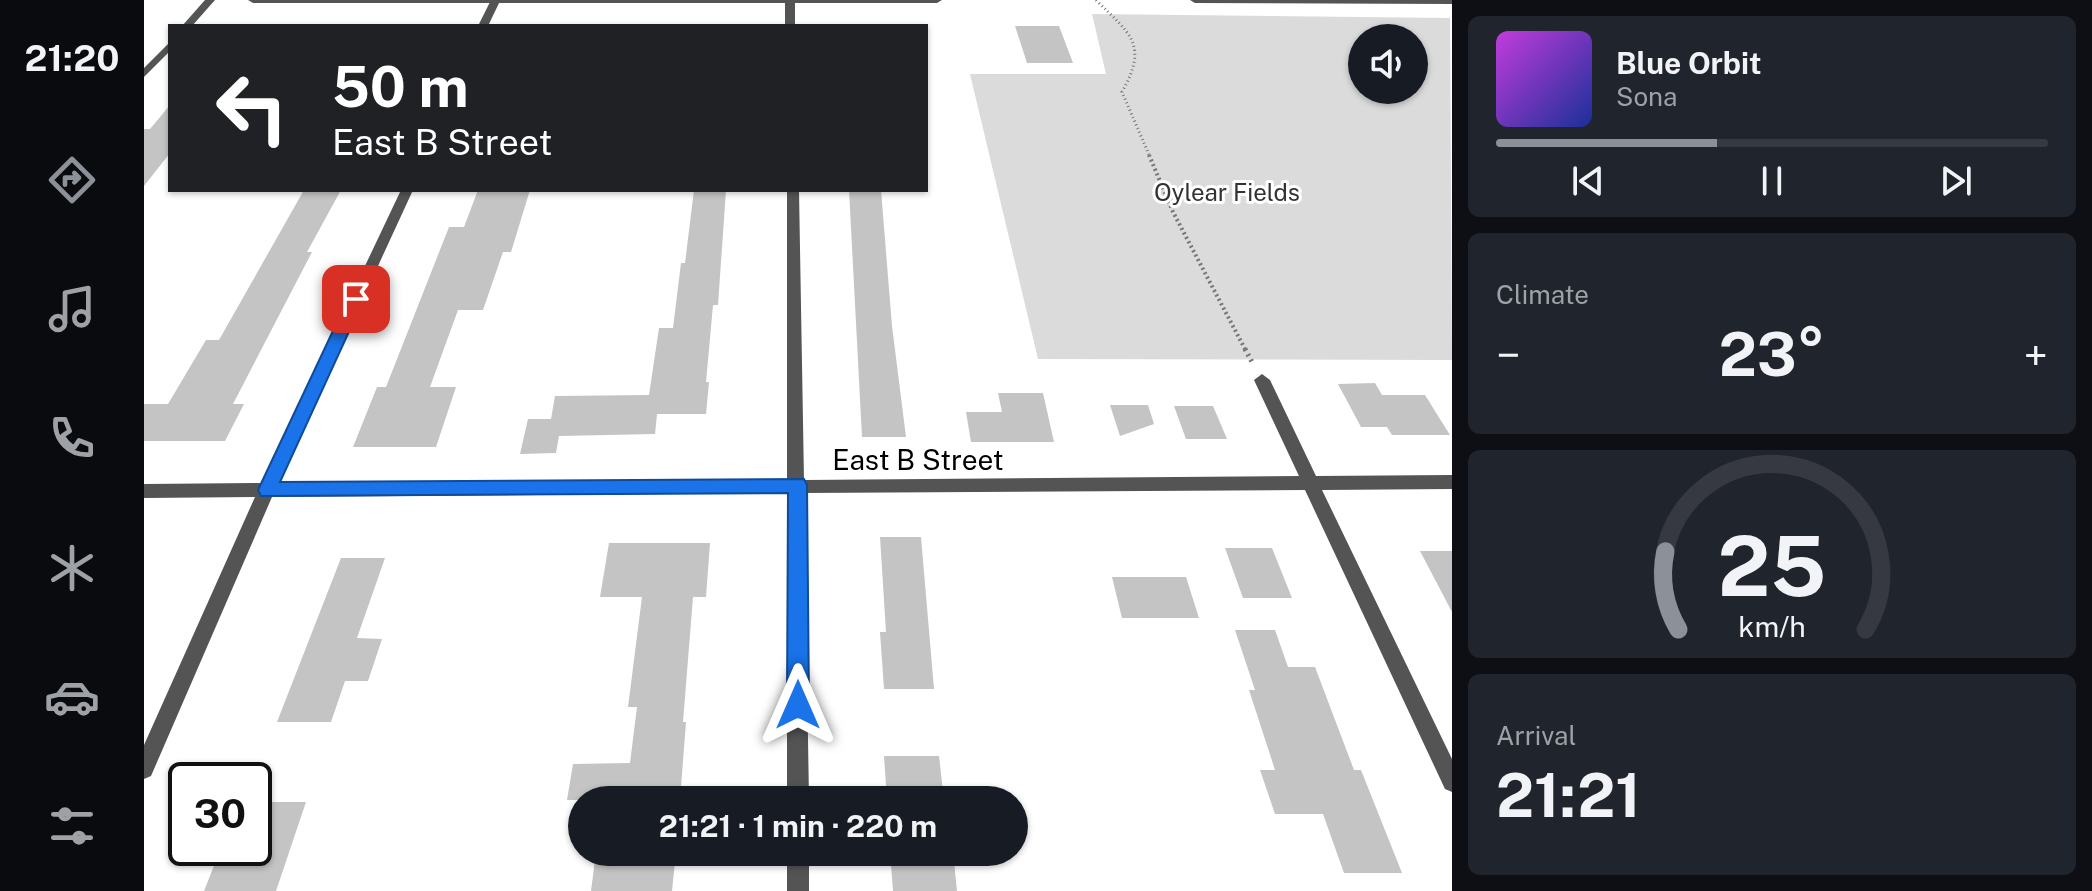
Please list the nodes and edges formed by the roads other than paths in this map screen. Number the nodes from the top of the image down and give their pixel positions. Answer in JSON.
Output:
{"nodes":[{"id":1,"x":210,"y":0,"type":"edge"},
{"id":2,"x":253,"y":0,"type":"edge"},
{"id":3,"x":579,"y":0,"type":"edge"},
{"id":4,"x":790,"y":0,"type":"edge"},
{"id":5,"x":868,"y":0,"type":"edge"},
{"id":6,"x":937,"y":0,"type":"edge"},
{"id":7,"x":1195,"y":0,"type":"edge"},
{"id":8,"x":495,"y":1,"type":"edge"},
{"id":9,"x":1452,"y":1,"type":"edge"},
{"id":10,"x":189,"y":24,"type":"edge"},
{"id":11,"x":484,"y":24,"type":"edge"},
{"id":12,"x":790,"y":24,"type":"edge"},
{"id":13,"x":168,"y":47,"type":"edge"},
{"id":14,"x":144,"y":74,"type":"edge"},
{"id":15,"x":406,"y":192,"type":"edge"},
{"id":16,"x":793,"y":192,"type":"edge"},
{"id":17,"x":1262,"y":380,"type":"road end"},
{"id":18,"x":1452,"y":482,"type":"edge"},
{"id":19,"x":1311,"y":484,"type":"junction"},
{"id":20,"x":797,"y":485,"type":"junction"},
{"id":21,"x":267,"y":490,"type":"junction"},
{"id":22,"x":144,"y":491,"type":"edge"},
{"id":23,"x":144,"y":769,"type":"edge"},
{"id":24,"x":1452,"y":782,"type":"edge"},
{"id":25,"x":798,"y":786,"type":"edge"},
{"id":26,"x":798,"y":866,"type":"edge"},
{"id":27,"x":798,"y":891,"type":"edge"}],
"edges":[{"from":1,"to":10,"type":"street"},
{"from":2,"to":8,"type":"street"},
{"from":3,"to":4,"type":"street"},
{"from":3,"to":8,"type":"street"},
{"from":4,"to":5,"type":"street"},
{"from":4,"to":12,"type":"street"},
{"from":5,"to":6,"type":"street"},
{"from":7,"to":9,"type":"street"},
{"from":8,"to":11,"type":"street"},
{"from":13,"to":14,"type":"street"},
{"from":15,"to":21,"type":"street"},
{"from":16,"to":20,"type":"street"},
{"from":17,"to":19,"type":"street"},
{"from":18,"to":19,"type":"street","name":"East B Street"},
{"from":19,"to":20,"type":"street","name":"East B Street"},
{"from":19,"to":24,"type":"street"},
{"from":20,"to":21,"type":"street","name":"East B Street"},
{"from":20,"to":25,"type":"street"},
{"from":21,"to":22,"type":"street","name":"East B Street"},
{"from":21,"to":23,"type":"street"},
{"from":26,"to":27,"type":"street"}]}
